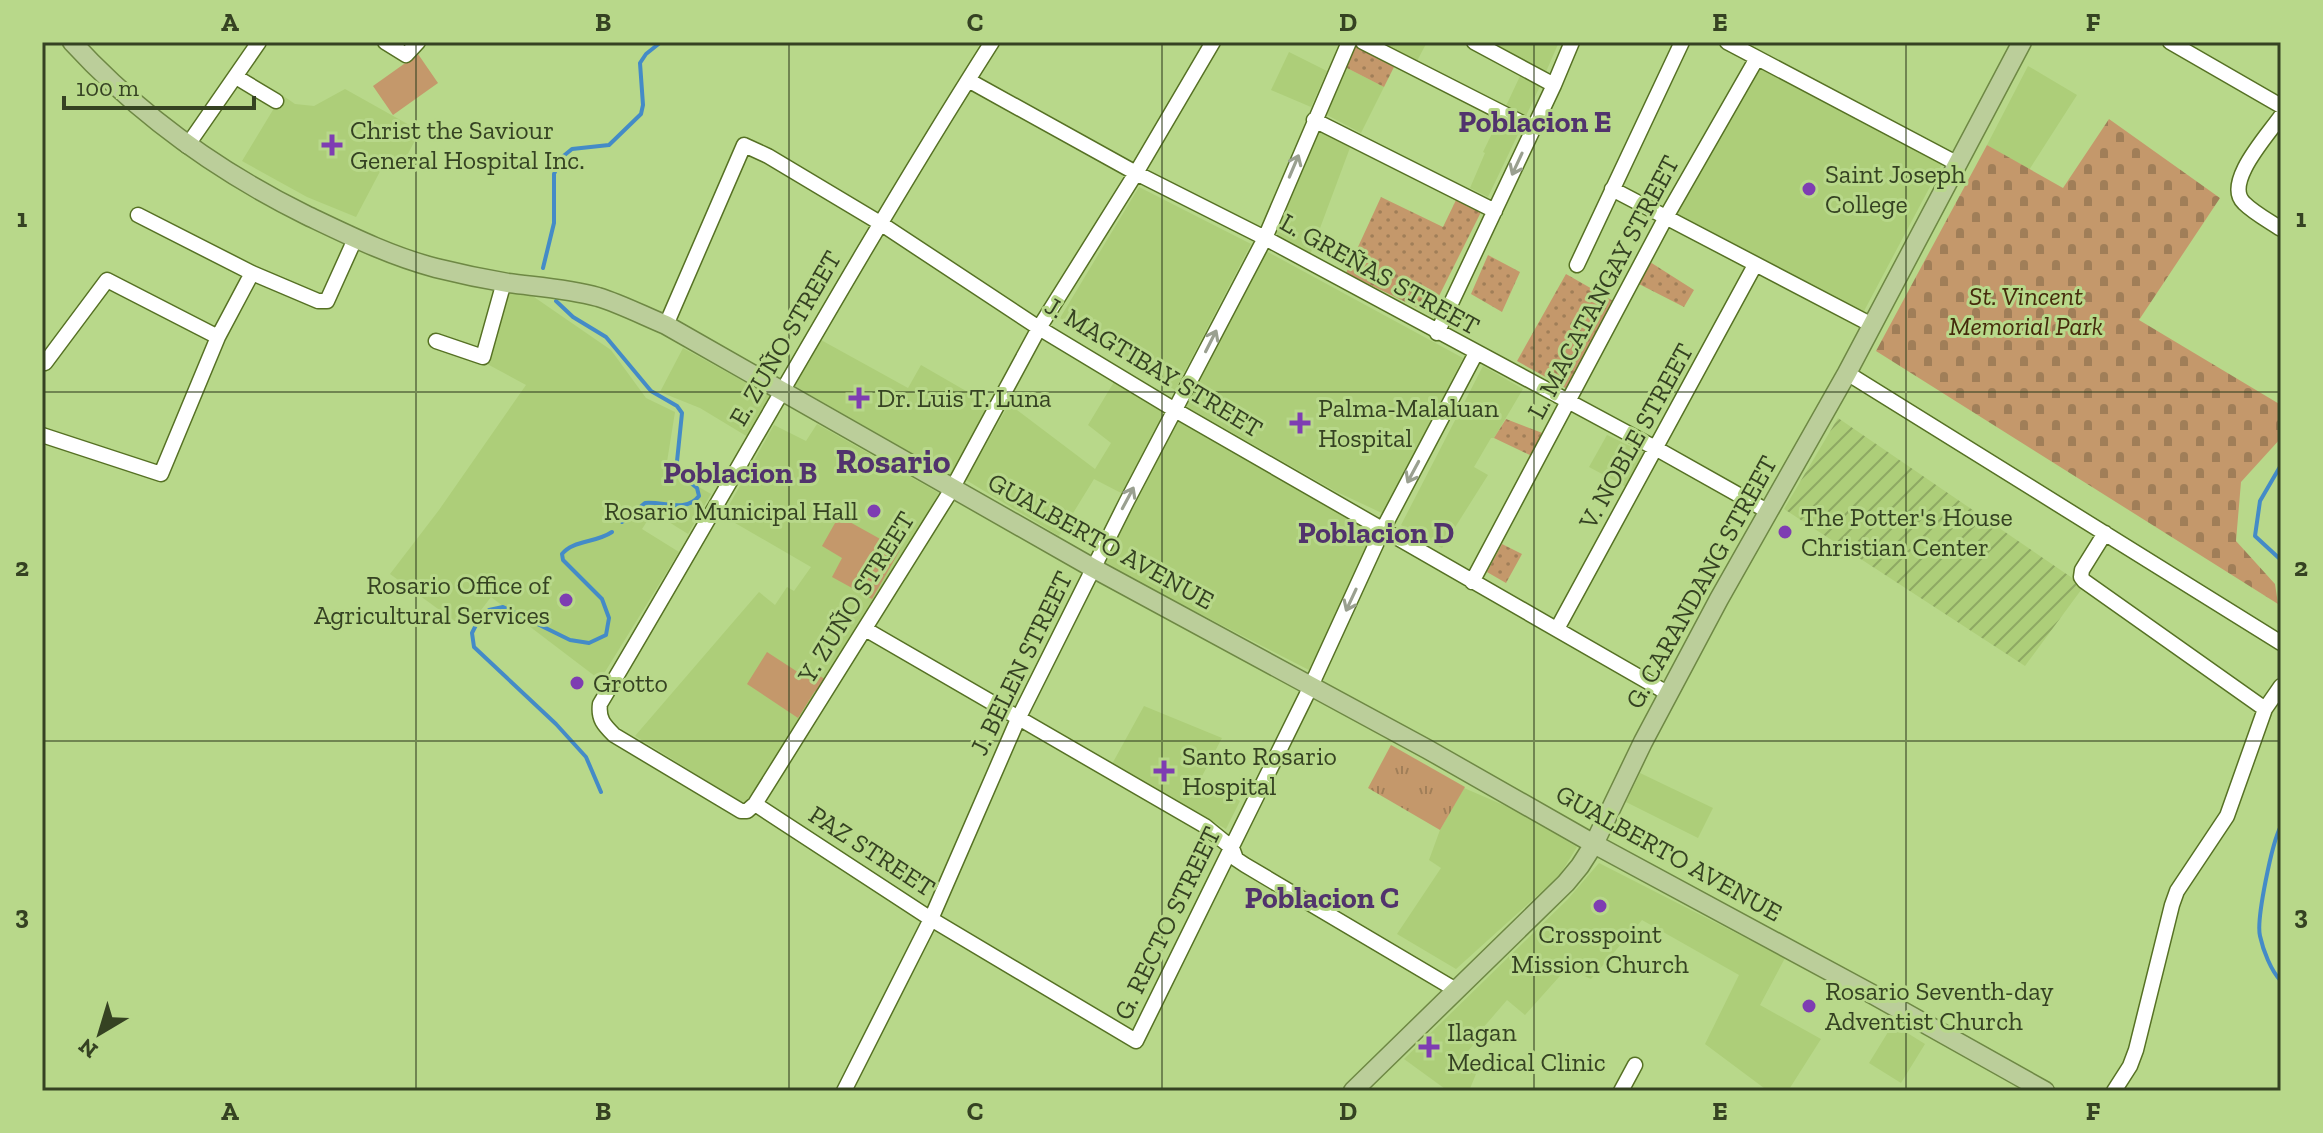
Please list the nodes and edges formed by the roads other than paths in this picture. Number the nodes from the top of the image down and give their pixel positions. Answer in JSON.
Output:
{"nodes":[{"id":1,"x":72,"y":42,"type":"edge"},
{"id":2,"x":259,"y":42,"type":"edge"},
{"id":3,"x":385,"y":42,"type":"edge"},
{"id":4,"x":418,"y":42,"type":"edge"},
{"id":5,"x":992,"y":42,"type":"edge"},
{"id":6,"x":1213,"y":42,"type":"edge"},
{"id":7,"x":1349,"y":42,"type":"edge"},
{"id":8,"x":1363,"y":42,"type":"edge"},
{"id":9,"x":1474,"y":42,"type":"edge"},
{"id":10,"x":1572,"y":42,"type":"edge"},
{"id":11,"x":1682,"y":42,"type":"edge"},
{"id":12,"x":1727,"y":42,"type":"edge"},
{"id":13,"x":2022,"y":42,"type":"edge"},
{"id":14,"x":2170,"y":42,"type":"edge"},
{"id":15,"x":1757,"y":58,"type":"junction"},
{"id":16,"x":236,"y":77,"type":"junction"},
{"id":17,"x":968,"y":80,"type":"junction"},
{"id":18,"x":1554,"y":85,"type":"junction"},
{"id":19,"x":276,"y":101,"type":"dead end"},
{"id":20,"x":2281,"y":106,"type":"edge"},
{"id":21,"x":2281,"y":116,"type":"edge"},
{"id":22,"x":1314,"y":120,"type":"junction"},
{"id":23,"x":1534,"y":129,"type":"junction"},
{"id":24,"x":187,"y":146,"type":"junction"},
{"id":25,"x":1958,"y":164,"type":"junction"},
{"id":26,"x":1136,"y":173,"type":"junction"},
{"id":27,"x":1612,"y":189,"type":"junction"},
{"id":28,"x":1495,"y":211,"type":"junction"},
{"id":29,"x":138,"y":215,"type":"dead end"},
{"id":30,"x":1666,"y":217,"type":"junction"},
{"id":31,"x":880,"y":223,"type":"junction"},
{"id":32,"x":2281,"y":229,"type":"edge"},
{"id":33,"x":1265,"y":238,"type":"junction"},
{"id":34,"x":355,"y":239,"type":"junction"},
{"id":35,"x":1577,"y":265,"type":"dead end"},
{"id":36,"x":1755,"y":265,"type":"junction"},
{"id":37,"x":252,"y":273,"type":"junction"},
{"id":38,"x":504,"y":282,"type":"junction"},
{"id":39,"x":666,"y":325,"type":"junction"},
{"id":40,"x":1872,"y":325,"type":"junction"},
{"id":41,"x":1039,"y":328,"type":"junction"},
{"id":42,"x":1437,"y":333,"type":"junction"},
{"id":43,"x":218,"y":337,"type":"junction"},
{"id":44,"x":436,"y":341,"type":"dead end"},
{"id":45,"x":1476,"y":353,"type":"junction"},
{"id":46,"x":45,"y":363,"type":"dead end"},
{"id":47,"x":1847,"y":373,"type":"junction"},
{"id":48,"x":780,"y":391,"type":"junction"},
{"id":49,"x":1569,"y":402,"type":"junction"},
{"id":50,"x":1175,"y":410,"type":"junction"},
{"id":51,"x":42,"y":435,"type":"edge"},
{"id":52,"x":1657,"y":449,"type":"junction"},
{"id":53,"x":952,"y":489,"type":"junction"},
{"id":54,"x":1769,"y":512,"type":"junction"},
{"id":55,"x":1383,"y":529,"type":"junction"},
{"id":56,"x":2105,"y":533,"type":"junction"},
{"id":57,"x":1093,"y":568,"type":"junction"},
{"id":58,"x":1472,"y":582,"type":"junction"},
{"id":59,"x":865,"y":629,"type":"junction"},
{"id":60,"x":1557,"y":629,"type":"junction"},
{"id":61,"x":2281,"y":643,"type":"edge"},
{"id":62,"x":1311,"y":686,"type":"junction"},
{"id":63,"x":2281,"y":686,"type":"edge"},
{"id":64,"x":1669,"y":694,"type":"junction"},
{"id":65,"x":600,"y":704,"type":"joint"},
{"id":66,"x":2265,"y":709,"type":"junction"},
{"id":67,"x":1018,"y":719,"type":"junction"},
{"id":68,"x":755,"y":804,"type":"junction"},
{"id":69,"x":1594,"y":844,"type":"junction"},
{"id":70,"x":1232,"y":848,"type":"junction"},
{"id":71,"x":931,"y":919,"type":"junction"},
{"id":72,"x":1456,"y":990,"type":"junction"},
{"id":73,"x":1136,"y":1041,"type":"joint"},
{"id":74,"x":1635,"y":1065,"type":"dead end"},
{"id":75,"x":844,"y":1091,"type":"edge"},
{"id":76,"x":1353,"y":1091,"type":"edge"},
{"id":77,"x":1621,"y":1091,"type":"edge"},
{"id":78,"x":2045,"y":1091,"type":"edge"},
{"id":79,"x":2114,"y":1091,"type":"edge"}],
"edges":[{"from":1,"to":24,"type":"main road","name":"GUALBERTO AVENUE"},
{"from":2,"to":16,"type":"street"},
{"from":3,"to":4,"type":"street"},
{"from":5,"to":17,"type":"street","name":"E. ZUÑO STREET"},
{"from":6,"to":26,"type":"street","name":"Y. ZUÑO STREET"},
{"from":7,"to":22,"type":"street","name":"J. BELEN STREET"},
{"from":8,"to":23,"type":"street"},
{"from":9,"to":18,"type":"street"},
{"from":10,"to":18,"type":"street"},
{"from":11,"to":27,"type":"street"},
{"from":12,"to":15,"type":"street"},
{"from":13,"to":25,"type":"main road","name":"G. CARANDANG STREET"},
{"from":14,"to":20,"type":"street"},
{"from":15,"to":25,"type":"street"},
{"from":15,"to":30,"type":"street","name":"L. MACATANGAY STREET"},
{"from":16,"to":19,"type":"street"},
{"from":16,"to":24,"type":"street"},
{"from":17,"to":26,"type":"street","name":"L. GREÑAS STREET"},
{"from":17,"to":31,"type":"street","name":"E. ZUÑO STREET"},
{"from":18,"to":23,"type":"street"},
{"from":21,"to":32,"type":"street"},
{"from":22,"to":28,"type":"street"},
{"from":33,"to":22,"type":"street","name":"J. BELEN STREET","one_way":true},
{"from":23,"to":28,"type":"street","one_way":true},
{"from":24,"to":34,"type":"main road","name":"GUALBERTO AVENUE"},
{"from":25,"to":40,"type":"main road","name":"G. CARANDANG STREET"},
{"from":26,"to":33,"type":"street","name":"L. GREÑAS STREET"},
{"from":26,"to":41,"type":"street","name":"Y. ZUÑO STREET"},
{"from":27,"to":30,"type":"street"},
{"from":27,"to":35,"type":"street"},
{"from":28,"to":42,"type":"street"},
{"from":29,"to":37,"type":"street"},
{"from":30,"to":36,"type":"street"},
{"from":30,"to":49,"type":"street","name":"L. MACATANGAY STREET"},
{"from":31,"to":39,"type":"street","name":"J. MAGTIBAY STREET"},
{"from":31,"to":41,"type":"street","name":"J. MAGTIBAY STREET"},
{"from":31,"to":48,"type":"street","name":"E. ZUÑO STREET"},
{"from":33,"to":42,"type":"street","name":"L. GREÑAS STREET"},
{"from":50,"to":33,"type":"street","name":"J. BELEN STREET","one_way":true},
{"from":34,"to":37,"type":"street"},
{"from":34,"to":38,"type":"main road","name":"GUALBERTO AVENUE"},
{"from":36,"to":40,"type":"street"},
{"from":36,"to":52,"type":"street","name":"V. NOBLE STREET"},
{"from":37,"to":43,"type":"street"},
{"from":38,"to":39,"type":"main road","name":"GUALBERTO AVENUE"},
{"from":38,"to":44,"type":"street"},
{"from":39,"to":48,"type":"main road","name":"GUALBERTO AVENUE"},
{"from":40,"to":47,"type":"main road","name":"G. CARANDANG STREET"},
{"from":41,"to":50,"type":"street","name":"J. MAGTIBAY STREET"},
{"from":41,"to":53,"type":"street","name":"Y. ZUÑO STREET"},
{"from":42,"to":45,"type":"street","name":"L. GREÑAS STREET"},
{"from":43,"to":46,"type":"street"},
{"from":43,"to":51,"type":"street"},
{"from":45,"to":49,"type":"street","name":"L. GREÑAS STREET"},
{"from":45,"to":55,"type":"street","name":"G. RECTO STREET","one_way":true},
{"from":47,"to":54,"type":"main road","name":"G. CARANDANG STREET"},
{"from":47,"to":56,"type":"street"},
{"from":48,"to":53,"type":"main road","name":"GUALBERTO AVENUE"},
{"from":48,"to":65,"type":"street","name":"E. ZUÑO STREET"},
{"from":49,"to":52,"type":"street","name":"L. GREÑAS STREET"},
{"from":49,"to":58,"type":"street","name":"L. MACATANGAY STREET"},
{"from":50,"to":55,"type":"street","name":"J. MAGTIBAY STREET"},
{"from":57,"to":50,"type":"street","name":"J. BELEN STREET","one_way":true},
{"from":52,"to":54,"type":"street","name":"L. GREÑAS STREET"},
{"from":52,"to":60,"type":"street","name":"V. NOBLE STREET"},
{"from":53,"to":57,"type":"main road","name":"GUALBERTO AVENUE"},
{"from":53,"to":59,"type":"street","name":"Y. ZUÑO STREET"},
{"from":54,"to":64,"type":"main road","name":"G. CARANDANG STREET"},
{"from":55,"to":58,"type":"street","name":"J. MAGTIBAY STREET"},
{"from":55,"to":62,"type":"street","name":"G. RECTO STREET","one_way":true},
{"from":56,"to":61,"type":"street"},
{"from":56,"to":66,"type":"street"},
{"from":57,"to":62,"type":"main road","name":"GUALBERTO AVENUE"},
{"from":57,"to":67,"type":"street","name":"J. BELEN STREET"},
{"from":58,"to":60,"type":"street","name":"J. MAGTIBAY STREET"},
{"from":59,"to":67,"type":"street"},
{"from":59,"to":68,"type":"street","name":"Y. ZUÑO STREET"},
{"from":60,"to":64,"type":"street","name":"J. MAGTIBAY STREET"},
{"from":62,"to":69,"type":"main road","name":"GUALBERTO AVENUE"},
{"from":62,"to":70,"type":"street","name":"G. RECTO STREET"},
{"from":63,"to":66,"type":"street"},
{"from":64,"to":69,"type":"main road","name":"G. CARANDANG STREET"},
{"from":65,"to":68,"type":"street","name":"PAZ STREET"},
{"from":66,"to":79,"type":"street"},
{"from":67,"to":70,"type":"street"},
{"from":67,"to":71,"type":"street","name":"J. BELEN STREET"},
{"from":68,"to":71,"type":"street","name":"PAZ STREET"},
{"from":69,"to":72,"type":"main road","name":"G. CARANDANG STREET"},
{"from":69,"to":78,"type":"main road","name":"GUALBERTO AVENUE"},
{"from":70,"to":72,"type":"street"},
{"from":70,"to":73,"type":"street","name":"G. RECTO STREET"},
{"from":71,"to":73,"type":"street","name":"PAZ STREET"},
{"from":71,"to":75,"type":"street","name":"J. BELEN STREET"},
{"from":72,"to":76,"type":"main road","name":"G. CARANDANG STREET"},
{"from":74,"to":77,"type":"street"}]}
